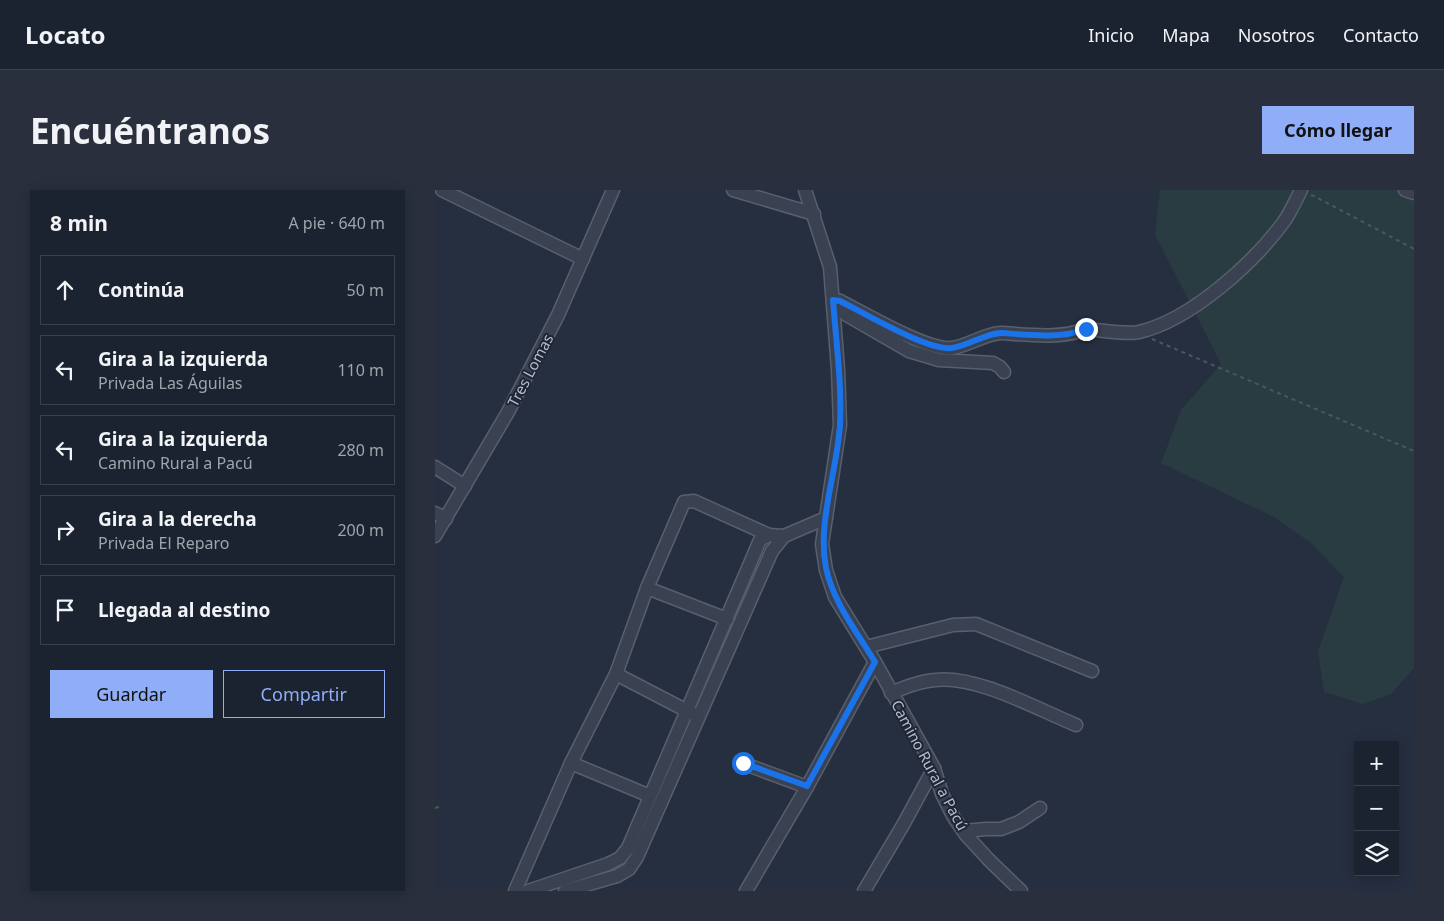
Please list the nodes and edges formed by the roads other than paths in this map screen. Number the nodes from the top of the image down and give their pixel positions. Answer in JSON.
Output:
{"nodes":[{"id":1,"x":442,"y":190,"type":"edge"},
{"id":2,"x":733,"y":190,"type":"edge"},
{"id":3,"x":805,"y":190,"type":"edge"},
{"id":4,"x":1405,"y":190,"type":"edge"},
{"id":5,"x":1300,"y":192,"type":"edge"},
{"id":6,"x":612,"y":193,"type":"edge"},
{"id":7,"x":1414,"y":193,"type":"edge"},
{"id":8,"x":814,"y":214,"type":"junction"},
{"id":9,"x":583,"y":259,"type":"junction"},
{"id":10,"x":837,"y":300,"type":"junction"},
{"id":11,"x":1004,"y":372,"type":"dead end"},
{"id":12,"x":435,"y":468,"type":"edge"},
{"id":13,"x":465,"y":486,"type":"junction"},
{"id":14,"x":441,"y":516,"type":"edge"},
{"id":15,"x":826,"y":518,"type":"junction"},
{"id":16,"x":769,"y":535,"type":"junction"},
{"id":17,"x":435,"y":536,"type":"edge"},
{"id":18,"x":784,"y":536,"type":"junction"},
{"id":19,"x":647,"y":588,"type":"junction"},
{"id":20,"x":727,"y":618,"type":"junction"},
{"id":21,"x":866,"y":647,"type":"junction"},
{"id":22,"x":875,"y":662,"type":"junction"},
{"id":23,"x":1092,"y":672,"type":"dead end"},
{"id":24,"x":616,"y":674,"type":"junction"},
{"id":25,"x":891,"y":693,"type":"junction"},
{"id":26,"x":687,"y":711,"type":"junction"},
{"id":27,"x":699,"y":717,"type":"junction"},
{"id":28,"x":1076,"y":725,"type":"dead end"},
{"id":29,"x":571,"y":763,"type":"junction"},
{"id":30,"x":743,"y":763,"type":"dead end"},
{"id":31,"x":934,"y":768,"type":"junction"},
{"id":32,"x":807,"y":786,"type":"junction"},
{"id":33,"x":650,"y":796,"type":"junction"},
{"id":34,"x":1040,"y":808,"type":"dead end"},
{"id":35,"x":964,"y":832,"type":"junction"},
{"id":36,"x":582,"y":873,"type":"junction"},
{"id":37,"x":569,"y":890,"type":"edge"},
{"id":38,"x":515,"y":891,"type":"edge"},
{"id":39,"x":528,"y":891,"type":"edge"},
{"id":40,"x":745,"y":891,"type":"edge"},
{"id":41,"x":864,"y":891,"type":"edge"},
{"id":42,"x":1021,"y":891,"type":"edge"}],
"edges":[{"from":1,"to":9,"type":"street"},
{"from":2,"to":8,"type":"street"},
{"from":3,"to":8,"type":"street","name":"Camino Rural a Pacú"},
{"from":4,"to":7,"type":"street"},
{"from":5,"to":10,"type":"street"},
{"from":6,"to":9,"type":"street","name":"Tres Lomas"},
{"from":8,"to":10,"type":"street","name":"Camino Rural a Pacú"},
{"from":9,"to":13,"type":"street","name":"Tres Lomas"},
{"from":10,"to":11,"type":"street"},
{"from":10,"to":15,"type":"street","name":"Camino Rural a Pacú"},
{"from":12,"to":13,"type":"street"},
{"from":13,"to":14,"type":"street","name":"Tres Lomas"},
{"from":14,"to":17,"type":"street","name":"Tres Lomas"},
{"from":15,"to":18,"type":"street"},
{"from":15,"to":21,"type":"street","name":"Camino Rural a Pacú"},
{"from":16,"to":18,"type":"street"},
{"from":16,"to":19,"type":"street"},
{"from":16,"to":20,"type":"street"},
{"from":18,"to":27,"type":"street"},
{"from":19,"to":20,"type":"street"},
{"from":19,"to":24,"type":"street"},
{"from":20,"to":26,"type":"street"},
{"from":21,"to":22,"type":"street","name":"Camino Rural a Pacú"},
{"from":21,"to":23,"type":"street"},
{"from":22,"to":25,"type":"street","name":"Camino Rural a Pacú"},
{"from":22,"to":32,"type":"street"},
{"from":24,"to":26,"type":"street"},
{"from":24,"to":29,"type":"street"},
{"from":25,"to":28,"type":"street"},
{"from":25,"to":31,"type":"street","name":"Camino Rural a Pacú"},
{"from":26,"to":27,"type":"street"},
{"from":26,"to":33,"type":"street"},
{"from":27,"to":37,"type":"street"},
{"from":29,"to":33,"type":"street"},
{"from":29,"to":38,"type":"street"},
{"from":30,"to":32,"type":"street"},
{"from":31,"to":35,"type":"street","name":"Camino Rural a Pacú"},
{"from":31,"to":41,"type":"street"},
{"from":32,"to":40,"type":"street"},
{"from":33,"to":36,"type":"street"},
{"from":34,"to":35,"type":"street"},
{"from":35,"to":42,"type":"street","name":"Camino Rural a Pacú"},
{"from":36,"to":37,"type":"street"},
{"from":36,"to":39,"type":"street"}]}
